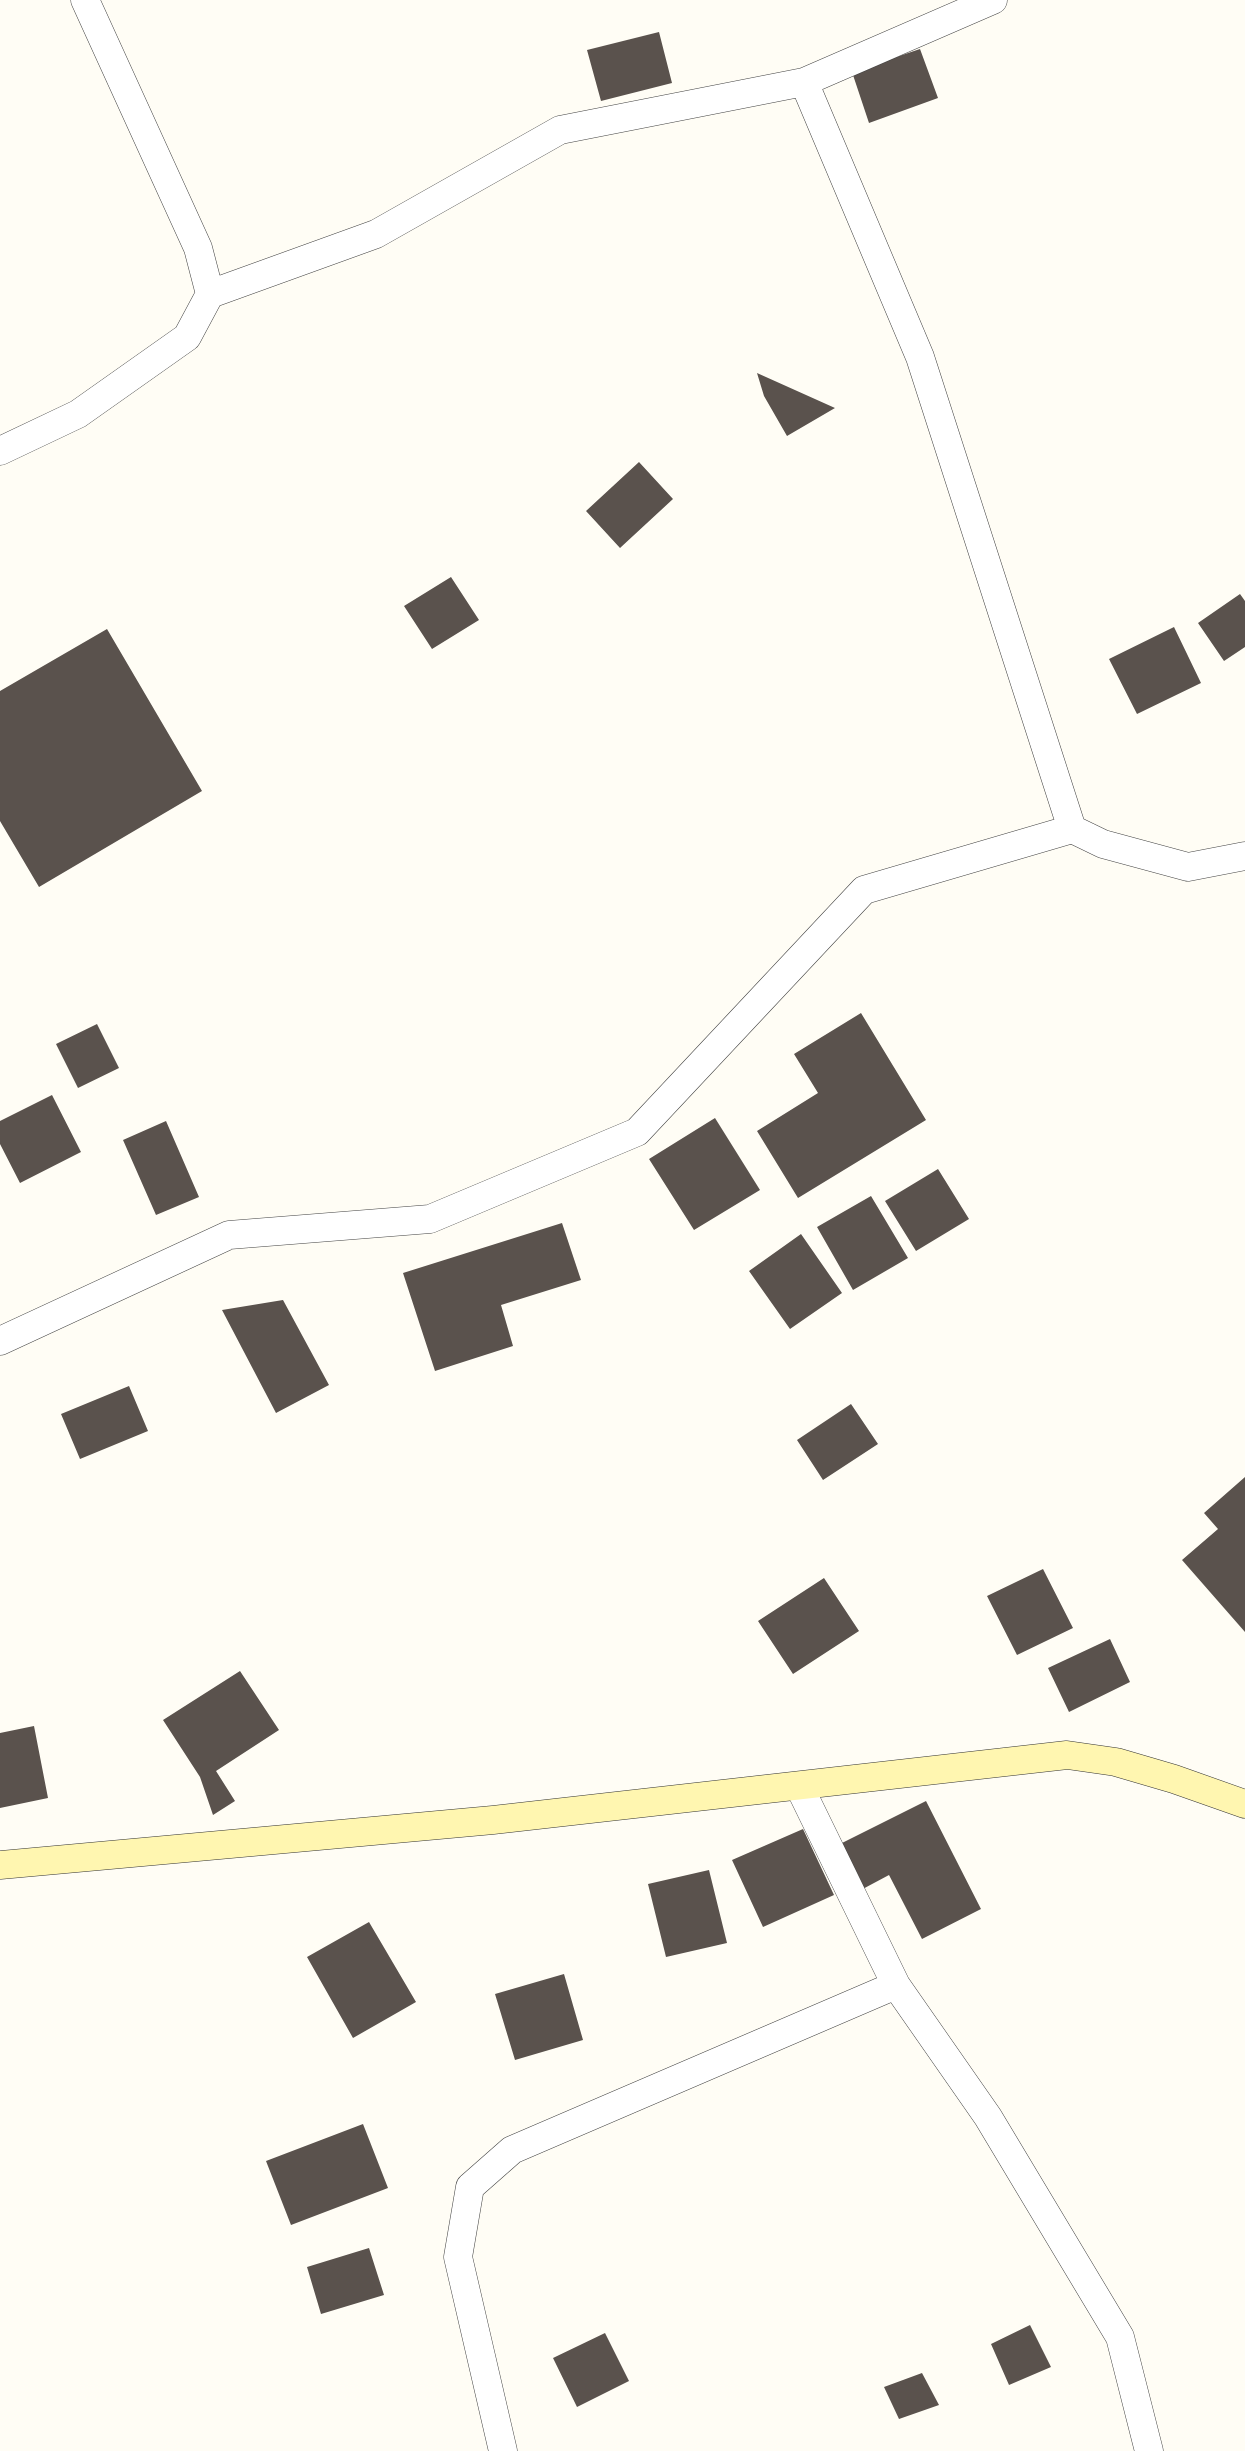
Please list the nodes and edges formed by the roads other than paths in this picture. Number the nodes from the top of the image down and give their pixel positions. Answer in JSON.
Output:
{"nodes":[{"id":1,"x":85,"y":0,"type":"edge"},
{"id":2,"x":993,"y":0,"type":"edge"},
{"id":3,"x":804,"y":82,"type":"junction"},
{"id":4,"x":210,"y":294,"type":"junction"},
{"id":5,"x":0,"y":451,"type":"edge"},
{"id":6,"x":1072,"y":829,"type":"junction"},
{"id":7,"x":1245,"y":856,"type":"edge"},
{"id":8,"x":0,"y":1341,"type":"edge"},
{"id":9,"x":799,"y":1786,"type":"junction"},
{"id":10,"x":1245,"y":1804,"type":"edge"},
{"id":11,"x":0,"y":1865,"type":"edge"},
{"id":12,"x":896,"y":1985,"type":"junction"},
{"id":13,"x":503,"y":2451,"type":"edge"},
{"id":14,"x":1149,"y":2451,"type":"edge"}],
"edges":[{"from":1,"to":4,"type":"street"},
{"from":2,"to":3,"type":"street"},
{"from":3,"to":4,"type":"street"},
{"from":3,"to":6,"type":"street"},
{"from":4,"to":5,"type":"street"},
{"from":6,"to":7,"type":"street"},
{"from":6,"to":8,"type":"street"},
{"from":9,"to":10,"type":"street"},
{"from":9,"to":11,"type":"street"},
{"from":9,"to":12,"type":"street"},
{"from":12,"to":13,"type":"street"},
{"from":12,"to":14,"type":"street"}]}
